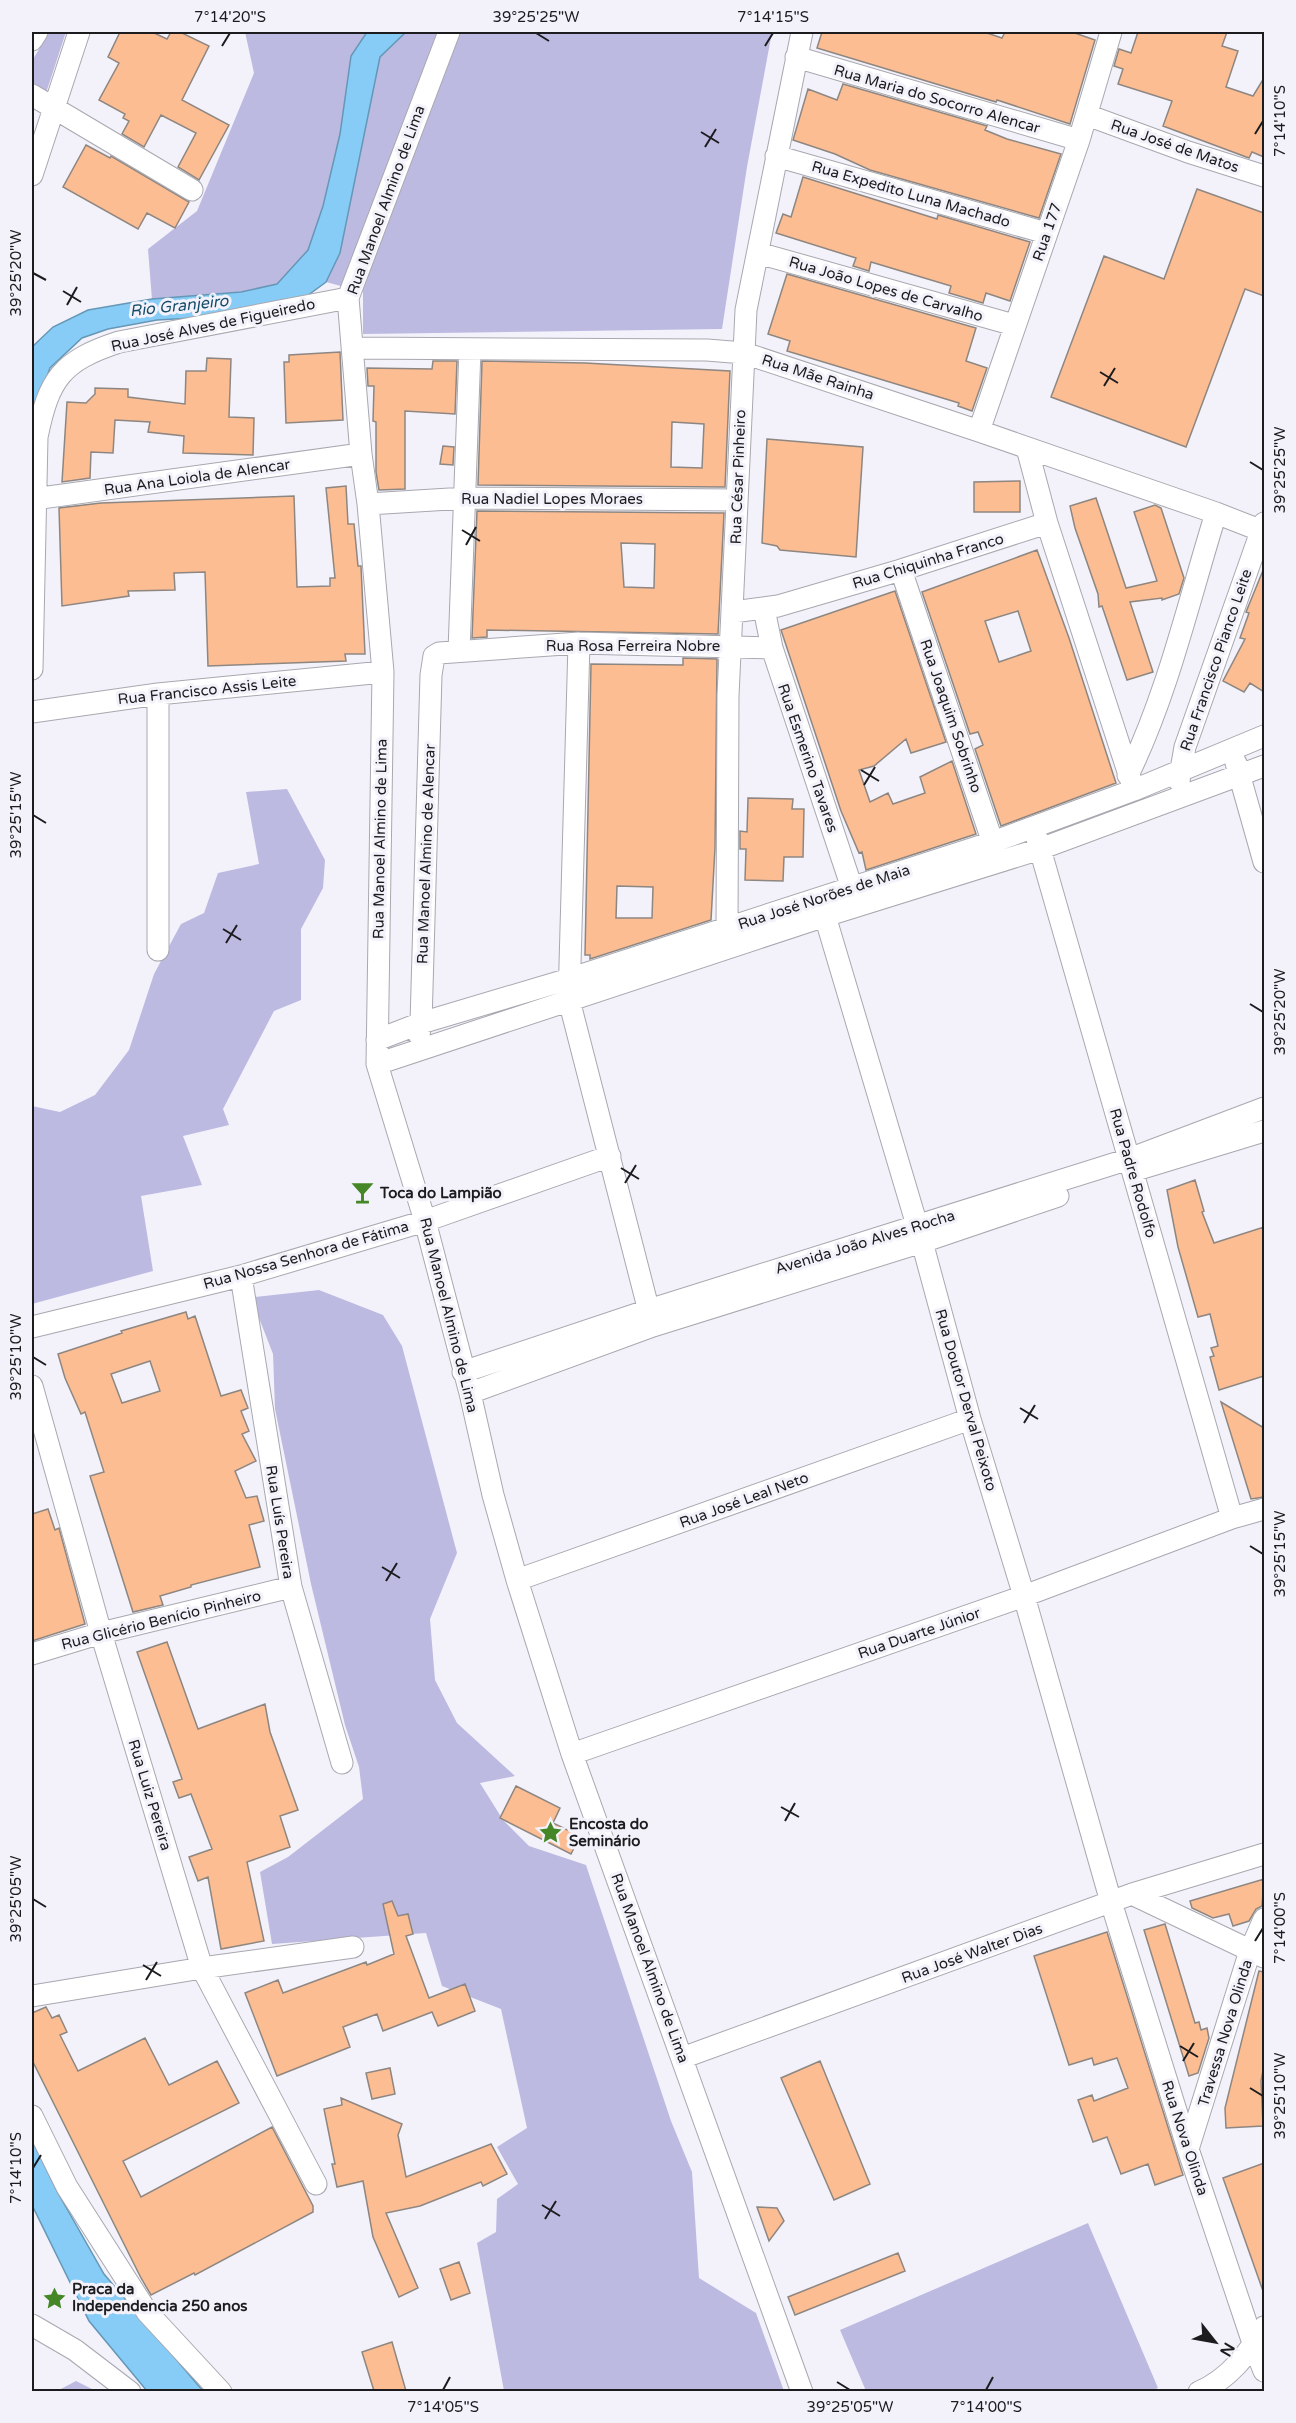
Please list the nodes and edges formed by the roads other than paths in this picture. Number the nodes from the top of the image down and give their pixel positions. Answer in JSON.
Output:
{"nodes":[{"id":1,"x":37,"y":32,"type":"edge"},
{"id":2,"x":79,"y":32,"type":"edge"},
{"id":3,"x":448,"y":32,"type":"edge"},
{"id":4,"x":802,"y":32,"type":"edge"},
{"id":5,"x":1111,"y":32,"type":"edge"},
{"id":6,"x":32,"y":40,"type":"edge"},
{"id":7,"x":796,"y":57,"type":"junction"},
{"id":8,"x":32,"y":95,"type":"edge"},
{"id":9,"x":52,"y":108,"type":"junction"},
{"id":10,"x":1087,"y":115,"type":"junction"},
{"id":11,"x":1079,"y":140,"type":"junction"},
{"id":12,"x":776,"y":156,"type":"junction"},
{"id":13,"x":32,"y":175,"type":"edge"},
{"id":14,"x":1264,"y":176,"type":"edge"},
{"id":15,"x":192,"y":190,"type":"dead end"},
{"id":16,"x":1046,"y":233,"type":"junction"},
{"id":17,"x":758,"y":253,"type":"junction"},
{"id":18,"x":348,"y":298,"type":"junction"},
{"id":19,"x":1014,"y":325,"type":"junction"},
{"id":20,"x":353,"y":348,"type":"junction"},
{"id":21,"x":470,"y":349,"type":"junction"},
{"id":22,"x":744,"y":353,"type":"junction"},
{"id":23,"x":979,"y":431,"type":"junction"},
{"id":24,"x":1027,"y":448,"type":"junction"},
{"id":25,"x":361,"y":454,"type":"junction"},
{"id":26,"x":466,"y":498,"type":"junction"},
{"id":27,"x":34,"y":499,"type":"junction"},
{"id":28,"x":737,"y":500,"type":"junction"},
{"id":29,"x":368,"y":504,"type":"junction"},
{"id":30,"x":1216,"y":513,"type":"junction"},
{"id":31,"x":1047,"y":523,"type":"junction"},
{"id":32,"x":1263,"y":527,"type":"edge"},
{"id":33,"x":901,"y":570,"type":"junction"},
{"id":34,"x":764,"y":609,"type":"junction"},
{"id":35,"x":733,"y":612,"type":"junction"},
{"id":36,"x":579,"y":644,"type":"junction"},
{"id":37,"x":730,"y":647,"type":"junction"},
{"id":38,"x":772,"y":648,"type":"junction"},
{"id":39,"x":459,"y":651,"type":"junction"},
{"id":40,"x":32,"y":669,"type":"edge"},
{"id":41,"x":383,"y":672,"type":"junction"},
{"id":42,"x":159,"y":694,"type":"junction"},
{"id":43,"x":32,"y":712,"type":"edge"},
{"id":44,"x":1264,"y":736,"type":"edge"},
{"id":45,"x":1231,"y":748,"type":"junction"},
{"id":46,"x":1264,"y":766,"type":"edge"},
{"id":47,"x":1179,"y":770,"type":"junction"},
{"id":48,"x":1239,"y":776,"type":"junction"},
{"id":49,"x":1131,"y":782,"type":"junction"},
{"id":50,"x":1177,"y":800,"type":"junction"},
{"id":51,"x":1034,"y":828,"type":"junction"},
{"id":52,"x":1040,"y":849,"type":"junction"},
{"id":53,"x":996,"y":852,"type":"junction"},
{"id":54,"x":1264,"y":862,"type":"edge"},
{"id":55,"x":855,"y":897,"type":"junction"},
{"id":56,"x":821,"y":908,"type":"junction"},
{"id":57,"x":727,"y":928,"type":"junction"},
{"id":58,"x":158,"y":950,"type":"dead end"},
{"id":59,"x":569,"y":990,"type":"junction"},
{"id":60,"x":421,"y":1023,"type":"junction"},
{"id":61,"x":377,"y":1040,"type":"junction"},
{"id":62,"x":415,"y":1050,"type":"junction"},
{"id":63,"x":377,"y":1064,"type":"junction"},
{"id":64,"x":1264,"y":1108,"type":"edge"},
{"id":65,"x":1238,"y":1128,"type":"junction"},
{"id":66,"x":1264,"y":1131,"type":"edge"},
{"id":67,"x":610,"y":1156,"type":"junction"},
{"id":68,"x":1131,"y":1165,"type":"junction"},
{"id":69,"x":425,"y":1221,"type":"junction"},
{"id":70,"x":919,"y":1234,"type":"junction"},
{"id":71,"x":240,"y":1276,"type":"junction"},
{"id":72,"x":651,"y":1318,"type":"junction"},
{"id":73,"x":32,"y":1327,"type":"edge"},
{"id":74,"x":463,"y":1372,"type":"junction"},
{"id":75,"x":32,"y":1386,"type":"edge"},
{"id":76,"x":470,"y":1392,"type":"junction"},
{"id":77,"x":970,"y":1419,"type":"junction"},
{"id":78,"x":1264,"y":1509,"type":"edge"},
{"id":79,"x":1232,"y":1518,"type":"junction"},
{"id":80,"x":517,"y":1580,"type":"junction"},
{"id":81,"x":291,"y":1587,"type":"junction"},
{"id":82,"x":1024,"y":1596,"type":"junction"},
{"id":83,"x":101,"y":1633,"type":"junction"},
{"id":84,"x":32,"y":1654,"type":"edge"},
{"id":85,"x":572,"y":1754,"type":"junction"},
{"id":86,"x":342,"y":1762,"type":"dead end"},
{"id":87,"x":1264,"y":1854,"type":"edge"},
{"id":88,"x":1132,"y":1894,"type":"junction"},
{"id":89,"x":1111,"y":1902,"type":"junction"},
{"id":90,"x":1264,"y":1919,"type":"edge"},
{"id":91,"x":353,"y":1947,"type":"dead end"},
{"id":92,"x":1258,"y":1954,"type":"edge"},
{"id":93,"x":202,"y":1968,"type":"junction"},
{"id":94,"x":32,"y":1996,"type":"edge"},
{"id":95,"x":682,"y":2058,"type":"junction"},
{"id":96,"x":32,"y":2115,"type":"edge"},
{"id":97,"x":1188,"y":2149,"type":"junction"},
{"id":98,"x":316,"y":2184,"type":"dead end"},
{"id":99,"x":32,"y":2325,"type":"edge"},
{"id":100,"x":1264,"y":2327,"type":"edge"},
{"id":101,"x":1254,"y":2346,"type":"junction"},
{"id":102,"x":1264,"y":2371,"type":"edge"},
{"id":103,"x":130,"y":2391,"type":"edge"},
{"id":104,"x":221,"y":2391,"type":"edge"},
{"id":105,"x":802,"y":2391,"type":"edge"},
{"id":106,"x":1199,"y":2391,"type":"edge"}],
"edges":[{"from":1,"to":6,"type":"street"},
{"from":2,"to":9,"type":"street"},
{"from":3,"to":18,"type":"street","name":"Rua Manoel Almino de Lima"},
{"from":4,"to":7,"type":"street","name":"Rua César Pinheiro"},
{"from":5,"to":10,"type":"street","name":"Rua 177"},
{"from":7,"to":11,"type":"street","name":"Rua Maria do Socorro Alencar"},
{"from":7,"to":12,"type":"street","name":"Rua César Pinheiro"},
{"from":8,"to":9,"type":"street"},
{"from":9,"to":13,"type":"street"},
{"from":9,"to":15,"type":"street"},
{"from":10,"to":11,"type":"street","name":"Rua 177"},
{"from":10,"to":14,"type":"street","name":"Rua José de Matos"},
{"from":11,"to":16,"type":"street","name":"Rua 177"},
{"from":12,"to":16,"type":"street","name":"Rua Expedito Luna Machado"},
{"from":12,"to":17,"type":"street","name":"Rua César Pinheiro"},
{"from":16,"to":19,"type":"street","name":"Rua 177"},
{"from":17,"to":19,"type":"street","name":"Rua João Lopes de Carvalho"},
{"from":17,"to":22,"type":"street","name":"Rua César Pinheiro"},
{"from":18,"to":20,"type":"street","name":"Rua Manoel Almino de Lima"},
{"from":18,"to":27,"type":"street","name":"Rua José Alves de Figueiredo"},
{"from":19,"to":23,"type":"street","name":"Rua 177"},
{"from":20,"to":21,"type":"street","name":"Rua Mãe Rainha"},
{"from":20,"to":25,"type":"street","name":"Rua Manoel Almino de Lima"},
{"from":21,"to":22,"type":"street","name":"Rua Mãe Rainha"},
{"from":21,"to":26,"type":"street"},
{"from":22,"to":23,"type":"street","name":"Rua Mãe Rainha"},
{"from":22,"to":28,"type":"street","name":"Rua César Pinheiro"},
{"from":23,"to":24,"type":"street","name":"Rua Mãe Rainha"},
{"from":24,"to":30,"type":"street","name":"Rua Mãe Rainha"},
{"from":24,"to":31,"type":"street"},
{"from":25,"to":27,"type":"street","name":"Rua Ana Loiola de Alencar"},
{"from":25,"to":29,"type":"street","name":"Rua Manoel Almino de Lima"},
{"from":26,"to":28,"type":"street","name":"Rua Nadiel Lopes Moraes"},
{"from":26,"to":29,"type":"street","name":"Rua Nadiel Lopes Moraes"},
{"from":26,"to":39,"type":"street"},
{"from":27,"to":40,"type":"street","name":"Rua José Alves de Figueiredo"},
{"from":28,"to":35,"type":"street","name":"Rua César Pinheiro"},
{"from":29,"to":41,"type":"street","name":"Rua Manoel Almino de Lima"},
{"from":30,"to":32,"type":"street","name":"Rua Mãe Rainha"},
{"from":30,"to":49,"type":"street"},
{"from":31,"to":33,"type":"street","name":"Rua Chiquinha Franco"},
{"from":31,"to":49,"type":"street"},
{"from":32,"to":47,"type":"street","name":"Rua Francisco Pianco Leite"},
{"from":33,"to":34,"type":"street","name":"Rua Chiquinha Franco"},
{"from":33,"to":53,"type":"street","name":"Rua Joaquim Sobrinho"},
{"from":34,"to":35,"type":"street","name":"Rua Chiquinha Franco"},
{"from":34,"to":38,"type":"street","name":"Rua Esmerino Tavares"},
{"from":35,"to":37,"type":"street","name":"Rua César Pinheiro"},
{"from":36,"to":37,"type":"street","name":"Rua Rosa Ferreira Nobre"},
{"from":36,"to":39,"type":"street","name":"Rua Rosa Ferreira Nobre"},
{"from":36,"to":59,"type":"street"},
{"from":37,"to":38,"type":"street","name":"Rua Rosa Ferreira Nobre"},
{"from":37,"to":57,"type":"street","name":"Rua César Pinheiro"},
{"from":38,"to":55,"type":"street","name":"Rua Esmerino Tavares"},
{"from":39,"to":60,"type":"street","name":"Rua Manoel Almino de Alencar"},
{"from":41,"to":42,"type":"street","name":"Rua Francisco Assis Leite"},
{"from":41,"to":61,"type":"street","name":"Rua Manoel Almino de Lima"},
{"from":42,"to":43,"type":"street","name":"Rua Francisco Assis Leite"},
{"from":42,"to":58,"type":"street"},
{"from":44,"to":45,"type":"street","name":"Rua José Norões de Maia"},
{"from":45,"to":47,"type":"street","name":"Rua José Norões de Maia"},
{"from":45,"to":48,"type":"street"},
{"from":46,"to":48,"type":"street","name":"Rua José Norões de Maia"},
{"from":47,"to":49,"type":"street","name":"Rua José Norões de Maia"},
{"from":47,"to":50,"type":"street","name":"Rua Francisco Pianco Leite"},
{"from":48,"to":50,"type":"street","name":"Rua José Norões de Maia"},
{"from":48,"to":54,"type":"street"},
{"from":49,"to":51,"type":"street","name":"Rua José Norões de Maia"},
{"from":50,"to":52,"type":"street","name":"Rua José Norões de Maia"},
{"from":51,"to":52,"type":"street","name":"Rua Padre Rodolfo"},
{"from":51,"to":53,"type":"street","name":"Rua José Norões de Maia"},
{"from":52,"to":53,"type":"street","name":"Rua José Norões de Maia"},
{"from":52,"to":68,"type":"street","name":"Rua Padre Rodolfo"},
{"from":53,"to":55,"type":"street","name":"Rua José Norões de Maia"},
{"from":55,"to":56,"type":"street","name":"Rua José Norões de Maia"},
{"from":56,"to":57,"type":"street","name":"Rua José Norões de Maia"},
{"from":56,"to":59,"type":"street","name":"Rua José Norões de Maia"},
{"from":56,"to":70,"type":"street","name":"Rua Doutor Derval Peixoto"},
{"from":57,"to":59,"type":"street","name":"Rua José Norões de Maia"},
{"from":59,"to":60,"type":"street","name":"Rua José Norões de Maia"},
{"from":59,"to":62,"type":"street","name":"Rua José Norões de Maia"},
{"from":59,"to":67,"type":"street"},
{"from":60,"to":61,"type":"street","name":"Rua José Norões de Maia"},
{"from":60,"to":62,"type":"street","name":"Rua Manoel Almino de Alencar"},
{"from":61,"to":63,"type":"street","name":"Rua Manoel Almino de Lima"},
{"from":62,"to":63,"type":"street","name":"Rua José Norões de Maia"},
{"from":63,"to":69,"type":"street","name":"Rua Manoel Almino de Lima"},
{"from":64,"to":65,"type":"street","name":"Avenida João Alves Rocha"},
{"from":65,"to":66,"type":"street","name":"Avenida João Alves Rocha"},
{"from":65,"to":68,"type":"street","name":"Avenida João Alves Rocha"},
{"from":67,"to":69,"type":"street","name":"Rua Nossa Senhora de Fátima"},
{"from":67,"to":72,"type":"street"},
{"from":68,"to":70,"type":"street","name":"Avenida João Alves Rocha"},
{"from":68,"to":79,"type":"street","name":"Rua Padre Rodolfo"},
{"from":69,"to":71,"type":"street","name":"Rua Nossa Senhora de Fátima"},
{"from":69,"to":74,"type":"street","name":"Rua Manoel Almino de Lima"},
{"from":70,"to":72,"type":"street","name":"Avenida João Alves Rocha"},
{"from":70,"to":77,"type":"street","name":"Rua Doutor Derval Peixoto"},
{"from":71,"to":73,"type":"street","name":"Rua Nossa Senhora de Fátima"},
{"from":71,"to":81,"type":"street","name":"Rua Luís Pereira"},
{"from":72,"to":74,"type":"street","name":"Avenida João Alves Rocha"},
{"from":72,"to":76,"type":"street","name":"Avenida João Alves Rocha"},
{"from":74,"to":76,"type":"street","name":"Rua Manoel Almino de Lima"},
{"from":75,"to":83,"type":"street","name":"Rua Luiz Pereira"},
{"from":76,"to":80,"type":"street","name":"Rua Manoel Almino de Lima"},
{"from":77,"to":80,"type":"street","name":"Rua José Leal Neto"},
{"from":77,"to":82,"type":"street","name":"Rua Doutor Derval Peixoto"},
{"from":78,"to":79,"type":"street","name":"Rua Duarte Júnior"},
{"from":79,"to":82,"type":"street","name":"Rua Duarte Júnior"},
{"from":80,"to":85,"type":"street","name":"Rua Manoel Almino de Lima"},
{"from":81,"to":83,"type":"street","name":"Rua Glicério Benício Pinheiro"},
{"from":81,"to":86,"type":"street","name":"Rua Luís Pereira"},
{"from":82,"to":85,"type":"street","name":"Rua Duarte Júnior"},
{"from":82,"to":89,"type":"street","name":"Rua Doutor Derval Peixoto"},
{"from":83,"to":84,"type":"street","name":"Rua Glicério Benício Pinheiro"},
{"from":83,"to":93,"type":"street","name":"Rua Luiz Pereira"},
{"from":85,"to":95,"type":"street","name":"Rua Manoel Almino de Lima"},
{"from":87,"to":88,"type":"street","name":"Rua José Walter Dias"},
{"from":88,"to":89,"type":"street","name":"Rua José Walter Dias"},
{"from":88,"to":92,"type":"street"},
{"from":89,"to":95,"type":"street","name":"Rua José Walter Dias"},
{"from":89,"to":97,"type":"street","name":"Rua Nova Olinda"},
{"from":90,"to":92,"type":"street","name":"Travessa Nova Olinda"},
{"from":91,"to":93,"type":"street"},
{"from":92,"to":97,"type":"street","name":"Travessa Nova Olinda"},
{"from":93,"to":94,"type":"street"},
{"from":93,"to":98,"type":"street","name":"Rua Luiz Pereira"},
{"from":95,"to":105,"type":"street","name":"Rua Manoel Almino de Lima"},
{"from":96,"to":104,"type":"street"},
{"from":97,"to":101,"type":"street","name":"Rua Nova Olinda"},
{"from":99,"to":103,"type":"street"},
{"from":100,"to":101,"type":"street"},
{"from":101,"to":102,"type":"street","name":"Rua Nova Olinda"},
{"from":101,"to":106,"type":"street"}]}
